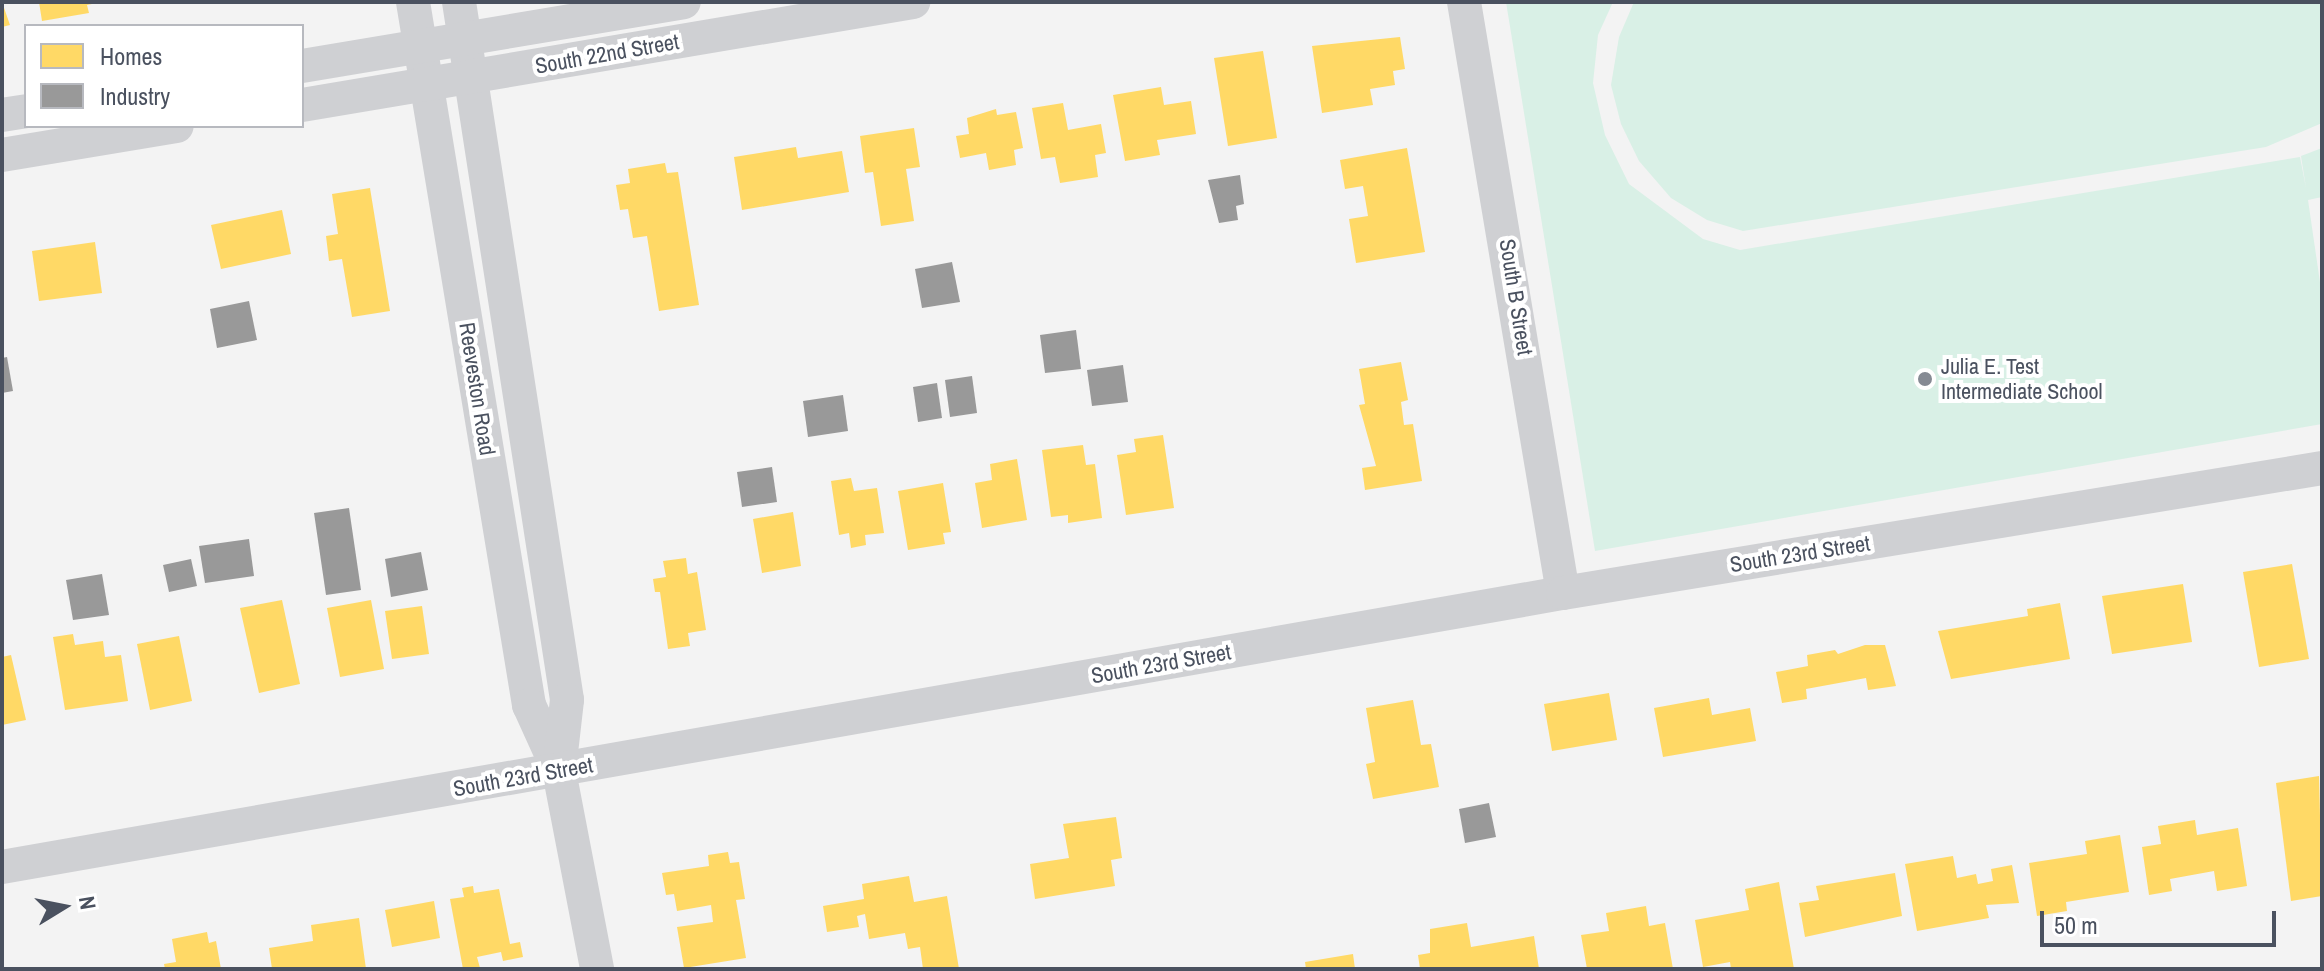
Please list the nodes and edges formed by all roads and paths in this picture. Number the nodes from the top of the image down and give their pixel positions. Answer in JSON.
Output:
{"nodes":[{"id":1,"x":413,"y":2,"type":"edge"},
{"id":2,"x":459,"y":2,"type":"edge"},
{"id":3,"x":684,"y":2,"type":"edge"},
{"id":4,"x":913,"y":2,"type":"edge"},
{"id":5,"x":1464,"y":2,"type":"edge"},
{"id":6,"x":465,"y":39,"type":"junction"},
{"id":7,"x":420,"y":46,"type":"junction"},
{"id":8,"x":304,"y":66,"type":"edge"},
{"id":9,"x":467,"y":77,"type":"junction"},
{"id":10,"x":427,"y":84,"type":"junction"},
{"id":11,"x":304,"y":105,"type":"edge"},
{"id":12,"x":24,"y":111,"type":"edge"},
{"id":13,"x":2,"y":115,"type":"edge"},
{"id":14,"x":165,"y":128,"type":"edge"},
{"id":15,"x":2,"y":155,"type":"edge"},
{"id":16,"x":2322,"y":468,"type":"edge"},
{"id":17,"x":1563,"y":593,"type":"junction"},
{"id":18,"x":559,"y":771,"type":"junction"},
{"id":19,"x":2,"y":867,"type":"edge"},
{"id":20,"x":597,"y":969,"type":"edge"}],
"edges":[{"from":1,"to":7,"type":"street","name":"Reeveston Road"},
{"from":2,"to":6,"type":"street","name":"Reeveston Road"},
{"from":3,"to":6,"type":"street","name":"South 22nd Street"},
{"from":4,"to":9,"type":"street","name":"South 22nd Street"},
{"from":5,"to":17,"type":"street","name":"South B Street"},
{"from":6,"to":7,"type":"street","name":"South 22nd Street"},
{"from":6,"to":9,"type":"street","name":"Reeveston Road"},
{"from":7,"to":8,"type":"street","name":"South 22nd Street"},
{"from":7,"to":10,"type":"street","name":"Reeveston Road"},
{"from":9,"to":10,"type":"street","name":"South 22nd Street"},
{"from":9,"to":18,"type":"street","name":"Reeveston Road"},
{"from":10,"to":11,"type":"street","name":"South 22nd Street"},
{"from":10,"to":18,"type":"street","name":"Reeveston Road"},
{"from":12,"to":13,"type":"street"},
{"from":14,"to":15,"type":"street"},
{"from":16,"to":17,"type":"street","name":"South 23rd Street"},
{"from":17,"to":18,"type":"street","name":"South 23rd Street"},
{"from":18,"to":19,"type":"street","name":"South 23rd Street"},
{"from":18,"to":20,"type":"street","name":"Reeveston Road"}]}
